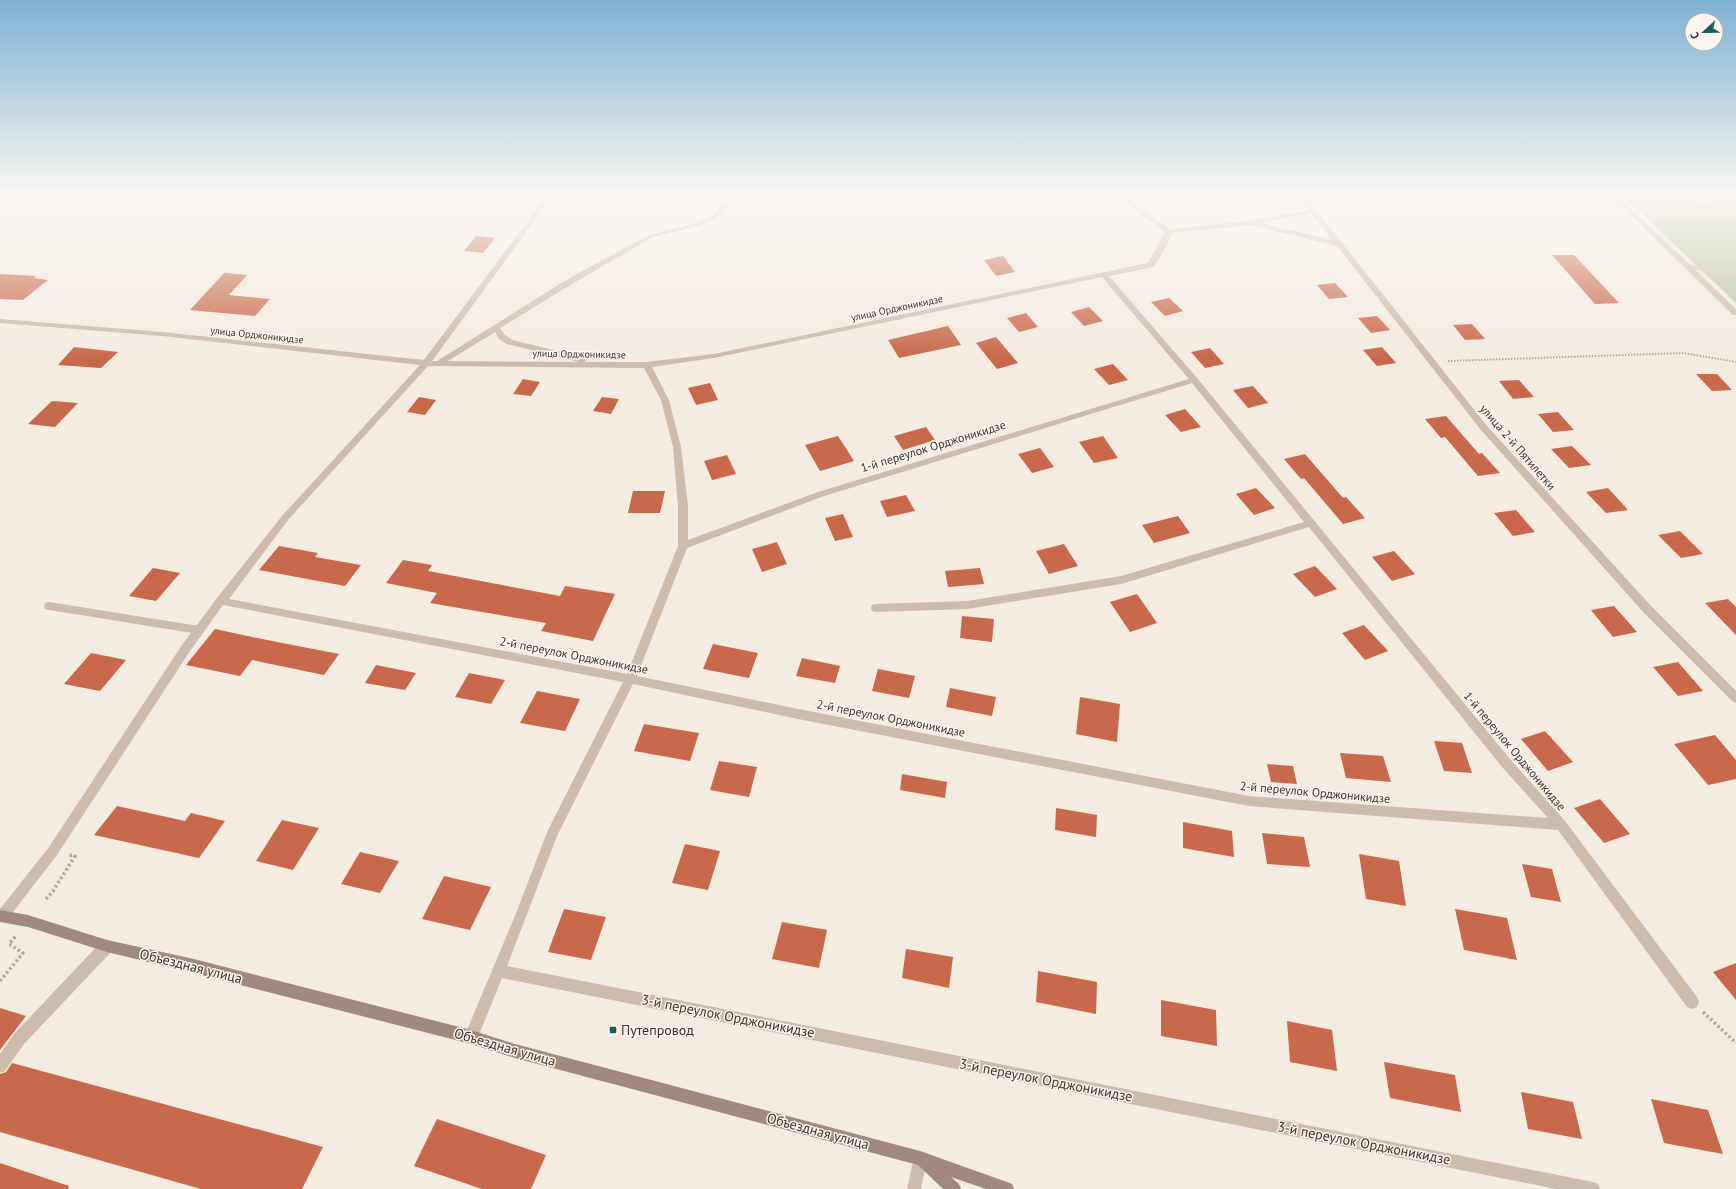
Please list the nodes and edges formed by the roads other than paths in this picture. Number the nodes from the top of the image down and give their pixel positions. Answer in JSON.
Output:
{"nodes":[{"id":1,"x":510,"y":249,"type":"edge"},
{"id":2,"x":627,"y":249,"type":"edge"},
{"id":3,"x":1160,"y":249,"type":"edge"},
{"id":4,"x":1343,"y":249,"type":"edge"},
{"id":5,"x":1670,"y":249,"type":"edge"},
{"id":6,"x":1686,"y":265,"type":"junction"},
{"id":7,"x":1104,"y":275,"type":"junction"},
{"id":8,"x":1736,"y":276,"type":"edge"},
{"id":9,"x":1736,"y":313,"type":"edge"},
{"id":10,"x":0,"y":321,"type":"edge"},
{"id":11,"x":496,"y":328,"type":"junction"},
{"id":12,"x":426,"y":363,"type":"junction"},
{"id":13,"x":439,"y":363,"type":"junction"},
{"id":14,"x":599,"y":364,"type":"junction"},
{"id":15,"x":647,"y":365,"type":"junction"},
{"id":16,"x":1194,"y":380,"type":"junction"},
{"id":17,"x":1311,"y":523,"type":"junction"},
{"id":18,"x":684,"y":546,"type":"junction"},
{"id":19,"x":221,"y":601,"type":"junction"},
{"id":20,"x":49,"y":606,"type":"dead end"},
{"id":21,"x":876,"y":608,"type":"dead end"},
{"id":22,"x":199,"y":630,"type":"junction"},
{"id":23,"x":630,"y":679,"type":"junction"},
{"id":24,"x":1736,"y":698,"type":"edge"},
{"id":25,"x":1561,"y":825,"type":"junction"},
{"id":26,"x":1,"y":918,"type":"edge"},
{"id":27,"x":107,"y":946,"type":"junction"},
{"id":28,"x":499,"y":971,"type":"junction"},
{"id":29,"x":1692,"y":1002,"type":"road end"},
{"id":30,"x":471,"y":1037,"type":"junction"},
{"id":31,"x":0,"y":1066,"type":"edge"},
{"id":32,"x":920,"y":1158,"type":"junction"},
{"id":33,"x":914,"y":1189,"type":"edge"},
{"id":34,"x":954,"y":1189,"type":"edge"},
{"id":35,"x":1007,"y":1189,"type":"edge"},
{"id":36,"x":1593,"y":1189,"type":"edge"}],
"edges":[{"from":1,"to":12,"type":"street"},
{"from":2,"to":11,"type":"street"},
{"from":3,"to":7,"type":"street","name":"улица Орджоникидзе"},
{"from":4,"to":24,"type":"street","name":"улица 2-й Пятилетки"},
{"from":5,"to":6,"type":"street"},
{"from":6,"to":8,"type":"street"},
{"from":6,"to":9,"type":"street"},
{"from":7,"to":15,"type":"street","name":"улица Орджоникидзе"},
{"from":7,"to":16,"type":"street","name":"1-й переулок Орджоникидзе"},
{"from":10,"to":12,"type":"street","name":"улица Орджоникидзе"},
{"from":11,"to":13,"type":"street"},
{"from":11,"to":14,"type":"street"},
{"from":12,"to":13,"type":"street","name":"улица Орджоникидзе"},
{"from":12,"to":19,"type":"street"},
{"from":13,"to":14,"type":"street","name":"улица Орджоникидзе"},
{"from":14,"to":15,"type":"street","name":"улица Орджоникидзе"},
{"from":15,"to":18,"type":"street"},
{"from":16,"to":17,"type":"street","name":"1-й переулок Орджоникидзе"},
{"from":16,"to":18,"type":"street","name":"1-й переулок Орджоникидзе"},
{"from":17,"to":21,"type":"street"},
{"from":17,"to":25,"type":"street","name":"1-й переулок Орджоникидзе"},
{"from":18,"to":23,"type":"street"},
{"from":19,"to":22,"type":"street"},
{"from":19,"to":23,"type":"street","name":"2-й переулок Орджоникидзе"},
{"from":20,"to":22,"type":"street"},
{"from":22,"to":26,"type":"street"},
{"from":23,"to":25,"type":"street","name":"2-й переулок Орджоникидзе"},
{"from":23,"to":28,"type":"street"},
{"from":25,"to":29,"type":"street","name":"1-й переулок Орджоникидзе"},
{"from":26,"to":27,"type":"street","name":"Объездная улица"},
{"from":27,"to":30,"type":"street","name":"Объездная улица"},
{"from":27,"to":31,"type":"street"},
{"from":28,"to":30,"type":"street"},
{"from":28,"to":36,"type":"street","name":"3-й переулок Орджоникидзе"},
{"from":30,"to":32,"type":"street","name":"Объездная улица"},
{"from":32,"to":33,"type":"street"},
{"from":32,"to":34,"type":"street"},
{"from":32,"to":35,"type":"street","name":"Объездная улица"}]}
